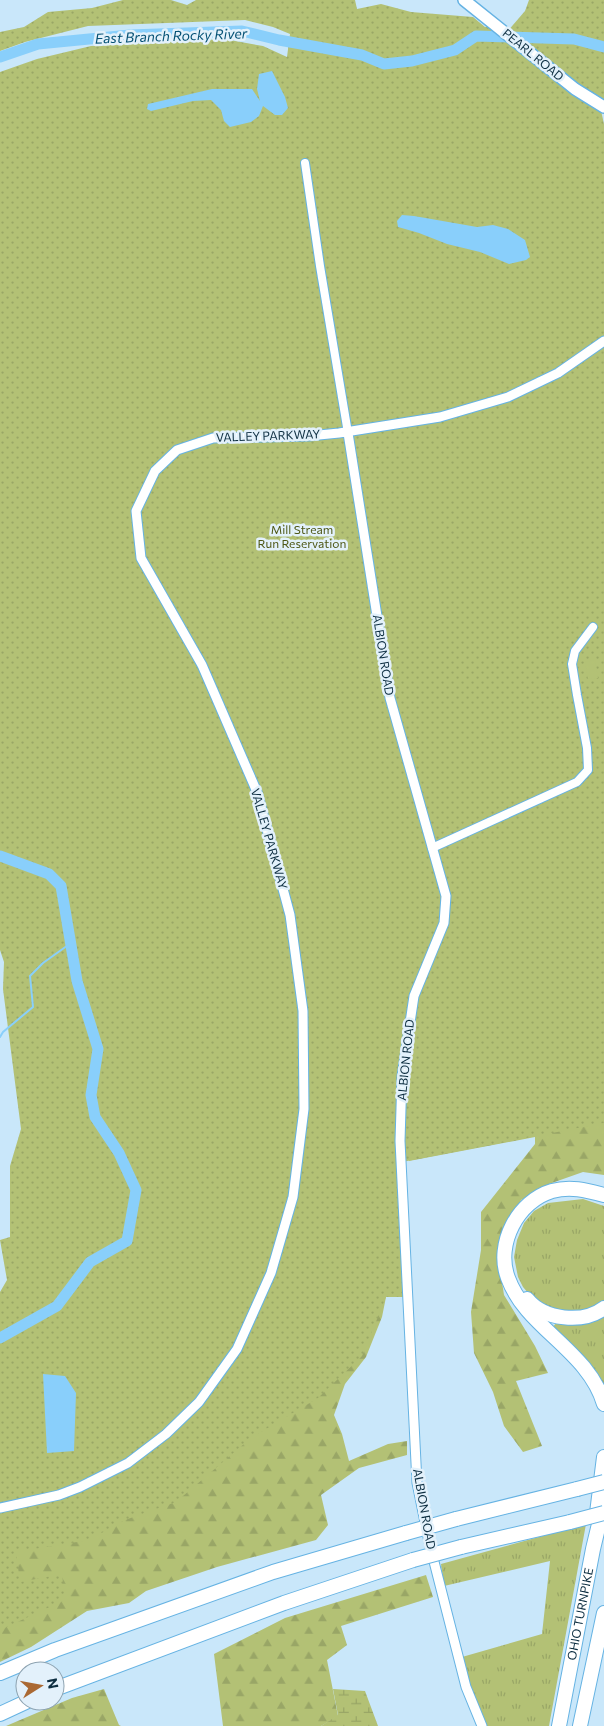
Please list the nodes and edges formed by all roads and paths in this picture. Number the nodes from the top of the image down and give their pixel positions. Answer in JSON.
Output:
{"nodes":[{"id":1,"x":464,"y":0,"type":"edge"},
{"id":2,"x":604,"y":106,"type":"edge"},
{"id":3,"x":305,"y":163,"type":"dead end"},
{"id":4,"x":604,"y":341,"type":"edge"},
{"id":5,"x":348,"y":432,"type":"junction"},
{"id":6,"x":593,"y":627,"type":"dead end"},
{"id":7,"x":432,"y":848,"type":"junction"},
{"id":8,"x":604,"y":1195,"type":"edge"},
{"id":9,"x":604,"y":1202,"type":"edge"},
{"id":10,"x":604,"y":1308,"type":"edge"},
{"id":11,"x":604,"y":1404,"type":"edge"},
{"id":12,"x":604,"y":1457,"type":"edge"},
{"id":13,"x":604,"y":1482,"type":"edge"},
{"id":14,"x":604,"y":1503,"type":"edge"},
{"id":15,"x":0,"y":1508,"type":"edge"},
{"id":16,"x":604,"y":1513,"type":"edge"},
{"id":17,"x":593,"y":1548,"type":"junction"},
{"id":18,"x":604,"y":1613,"type":"edge"},
{"id":19,"x":604,"y":1628,"type":"edge"},
{"id":20,"x":0,"y":1673,"type":"edge"},
{"id":21,"x":589,"y":1681,"type":"junction"},
{"id":22,"x":65,"y":1684,"type":"edge"},
{"id":23,"x":15,"y":1707,"type":"edge"},
{"id":24,"x":0,"y":1714,"type":"edge"},
{"id":25,"x":482,"y":1726,"type":"edge"},
{"id":26,"x":559,"y":1726,"type":"edge"},
{"id":27,"x":580,"y":1726,"type":"edge"}],
"edges":[{"from":1,"to":2,"type":"main road","name":"PEARL ROAD"},
{"from":3,"to":5,"type":"street"},
{"from":4,"to":5,"type":"street","name":"VALLEY PARKWAY"},
{"from":5,"to":7,"type":"street","name":"ALBION ROAD"},
{"from":5,"to":15,"type":"street","name":"VALLEY PARKWAY"},
{"from":6,"to":7,"type":"street"},
{"from":7,"to":25,"type":"street","name":"ALBION ROAD"},
{"from":8,"to":11,"type":"highway"},
{"from":9,"to":10,"type":"highway"},
{"from":12,"to":17,"type":"highway"},
{"from":13,"to":20,"type":"highway","bridge":true},
{"from":14,"to":17,"type":"highway","name":"OHIO TURNPIKE"},
{"from":16,"to":22,"type":"highway","bridge":true},
{"from":17,"to":26,"type":"highway","name":"OHIO TURNPIKE"},
{"from":18,"to":21,"type":"highway","name":"OHIO TURNPIKE"},
{"from":19,"to":21,"type":"highway"},
{"from":21,"to":27,"type":"highway","name":"OHIO TURNPIKE"},
{"from":23,"to":24,"type":"highway"}]}
